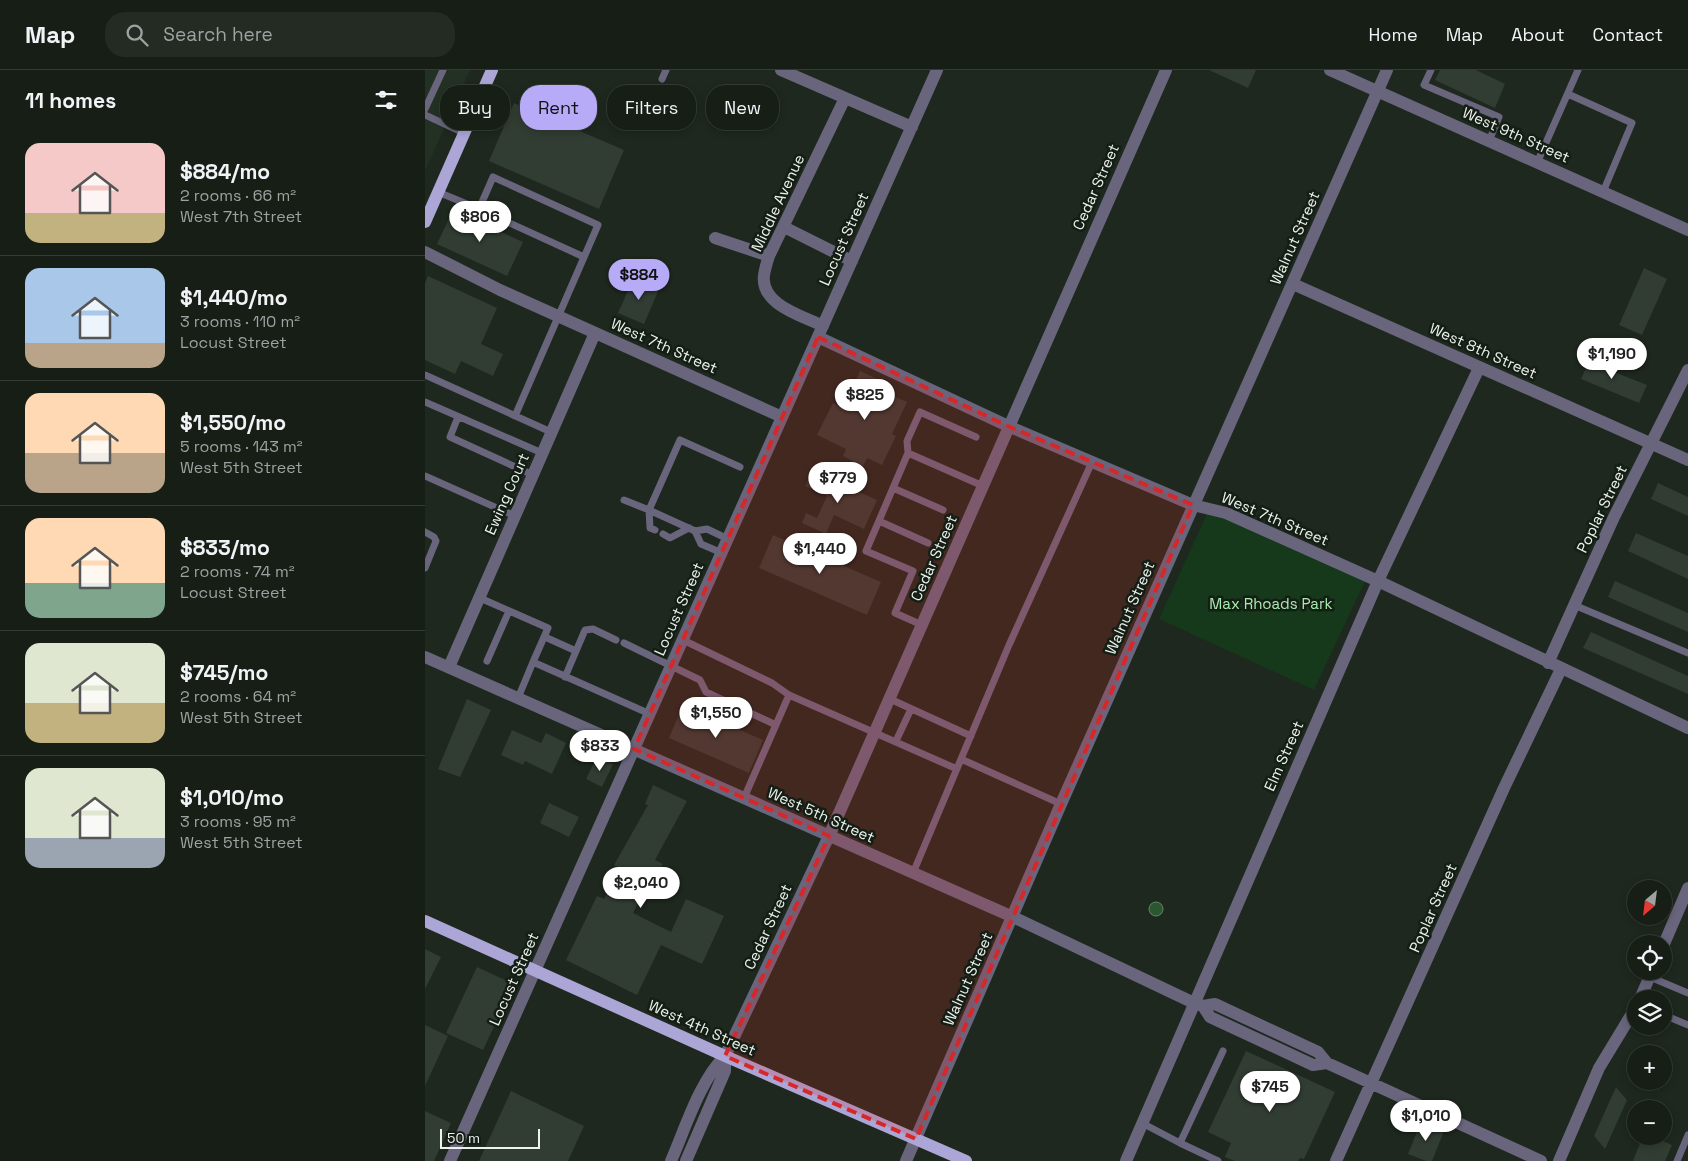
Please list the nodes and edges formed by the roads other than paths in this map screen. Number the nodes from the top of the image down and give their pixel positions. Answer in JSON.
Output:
{"nodes":[{"id":1,"x":443,"y":70,"type":"edge"},
{"id":2,"x":492,"y":70,"type":"edge"},
{"id":3,"x":666,"y":70,"type":"edge"},
{"id":4,"x":781,"y":70,"type":"edge"},
{"id":5,"x":937,"y":70,"type":"edge"},
{"id":6,"x":1165,"y":70,"type":"edge"},
{"id":7,"x":1330,"y":70,"type":"edge"},
{"id":8,"x":1387,"y":70,"type":"edge"},
{"id":9,"x":1431,"y":70,"type":"edge"},
{"id":10,"x":1578,"y":70,"type":"edge"},
{"id":11,"x":662,"y":79,"type":"dead end"},
{"id":12,"x":1378,"y":91,"type":"junction"},
{"id":13,"x":1568,"y":94,"type":"junction"},
{"id":14,"x":845,"y":98,"type":"junction"},
{"id":15,"x":425,"y":109,"type":"edge"},
{"id":16,"x":425,"y":115,"type":"edge"},
{"id":17,"x":912,"y":127,"type":"junction"},
{"id":18,"x":464,"y":133,"type":"junction"},
{"id":19,"x":1489,"y":141,"type":"junction"},
{"id":20,"x":1537,"y":163,"type":"junction"},
{"id":21,"x":438,"y":192,"type":"junction"},
{"id":22,"x":1603,"y":192,"type":"junction"},
{"id":23,"x":479,"y":209,"type":"junction"},
{"id":24,"x":425,"y":222,"type":"edge"},
{"id":25,"x":784,"y":227,"type":"junction"},
{"id":26,"x":1688,"y":230,"type":"edge"},
{"id":27,"x":715,"y":238,"type":"dead end"},
{"id":28,"x":425,"y":252,"type":"edge"},
{"id":29,"x":769,"y":256,"type":"junction"},
{"id":30,"x":584,"y":257,"type":"junction"},
{"id":31,"x":852,"y":261,"type":"junction"},
{"id":32,"x":1293,"y":284,"type":"junction"},
{"id":33,"x":558,"y":317,"type":"junction"},
{"id":34,"x":821,"y":331,"type":"junction"},
{"id":35,"x":595,"y":333,"type":"junction"},
{"id":36,"x":1479,"y":368,"type":"junction"},
{"id":37,"x":1688,"y":370,"type":"edge"},
{"id":38,"x":425,"y":375,"type":"edge"},
{"id":39,"x":425,"y":402,"type":"edge"},
{"id":40,"x":458,"y":416,"type":"junction"},
{"id":41,"x":515,"y":416,"type":"junction"},
{"id":42,"x":783,"y":417,"type":"junction"},
{"id":43,"x":1008,"y":426,"type":"junction"},
{"id":44,"x":551,"y":432,"type":"junction"},
{"id":45,"x":976,"y":437,"type":"dead end"},
{"id":46,"x":1652,"y":444,"type":"junction"},
{"id":47,"x":543,"y":453,"type":"junction"},
{"id":48,"x":908,"y":454,"type":"junction"},
{"id":49,"x":1688,"y":460,"type":"edge"},
{"id":50,"x":1092,"y":462,"type":"junction"},
{"id":51,"x":740,"y":467,"type":"dead end"},
{"id":52,"x":533,"y":475,"type":"junction"},
{"id":53,"x":425,"y":476,"type":"edge"},
{"id":54,"x":983,"y":486,"type":"junction"},
{"id":55,"x":893,"y":488,"type":"junction"},
{"id":56,"x":624,"y":500,"type":"dead end"},
{"id":57,"x":1193,"y":505,"type":"junction"},
{"id":58,"x":649,"y":510,"type":"junction"},
{"id":59,"x":943,"y":510,"type":"dead end"},
{"id":60,"x":515,"y":516,"type":"junction"},
{"id":61,"x":879,"y":521,"type":"junction"},
{"id":62,"x":655,"y":530,"type":"dead end"},
{"id":63,"x":692,"y":530,"type":"junction"},
{"id":64,"x":425,"y":532,"type":"edge"},
{"id":65,"x":663,"y":534,"type":"dead end"},
{"id":66,"x":728,"y":539,"type":"junction"},
{"id":67,"x":928,"y":543,"type":"dead end"},
{"id":68,"x":722,"y":553,"type":"junction"},
{"id":69,"x":425,"y":568,"type":"edge"},
{"id":70,"x":1378,"y":581,"type":"junction"},
{"id":71,"x":479,"y":598,"type":"junction"},
{"id":72,"x":1574,"y":605,"type":"junction"},
{"id":73,"x":509,"y":611,"type":"junction"},
{"id":74,"x":922,"y":625,"type":"junction"},
{"id":75,"x":545,"y":637,"type":"junction"},
{"id":76,"x":616,"y":640,"type":"dead end"},
{"id":77,"x":683,"y":640,"type":"junction"},
{"id":78,"x":624,"y":643,"type":"dead end"},
{"id":79,"x":576,"y":650,"type":"junction"},
{"id":80,"x":1688,"y":653,"type":"edge"},
{"id":81,"x":425,"y":656,"type":"edge"},
{"id":82,"x":487,"y":661,"type":"dead end"},
{"id":83,"x":533,"y":662,"type":"junction"},
{"id":84,"x":1548,"y":663,"type":"junction"},
{"id":85,"x":672,"y":665,"type":"junction"},
{"id":86,"x":449,"y":667,"type":"junction"},
{"id":87,"x":1561,"y":669,"type":"junction"},
{"id":88,"x":565,"y":677,"type":"junction"},
{"id":89,"x":789,"y":695,"type":"junction"},
{"id":90,"x":518,"y":698,"type":"junction"},
{"id":91,"x":890,"y":699,"type":"junction"},
{"id":92,"x":911,"y":709,"type":"junction"},
{"id":93,"x":650,"y":714,"type":"junction"},
{"id":94,"x":775,"y":724,"type":"junction"},
{"id":95,"x":1688,"y":728,"type":"edge"},
{"id":96,"x":875,"y":731,"type":"junction"},
{"id":97,"x":971,"y":736,"type":"junction"},
{"id":98,"x":896,"y":741,"type":"junction"},
{"id":99,"x":634,"y":749,"type":"junction"},
{"id":100,"x":961,"y":759,"type":"junction"},
{"id":101,"x":957,"y":769,"type":"junction"},
{"id":102,"x":744,"y":798,"type":"junction"},
{"id":103,"x":1061,"y":804,"type":"junction"},
{"id":104,"x":829,"y":836,"type":"junction"},
{"id":105,"x":913,"y":874,"type":"junction"},
{"id":106,"x":1688,"y":888,"type":"edge"},
{"id":107,"x":1013,"y":918,"type":"junction"},
{"id":108,"x":425,"y":921,"type":"edge"},
{"id":109,"x":1668,"y":935,"type":"edge"},
{"id":110,"x":535,"y":971,"type":"junction"},
{"id":111,"x":1663,"y":980,"type":"edge"},
{"id":112,"x":1688,"y":993,"type":"edge"},
{"id":113,"x":1198,"y":1004,"type":"junction"},
{"id":114,"x":1672,"y":1018,"type":"edge"},
{"id":115,"x":1627,"y":1022,"type":"edge"},
{"id":116,"x":1688,"y":1025,"type":"edge"},
{"id":117,"x":1223,"y":1051,"type":"dead end"},
{"id":118,"x":725,"y":1056,"type":"junction"},
{"id":119,"x":1372,"y":1084,"type":"junction"},
{"id":120,"x":1142,"y":1123,"type":"junction"},
{"id":121,"x":1688,"y":1136,"type":"edge"},
{"id":122,"x":916,"y":1139,"type":"junction"},
{"id":123,"x":1179,"y":1143,"type":"junction"},
{"id":124,"x":1538,"y":1160,"type":"edge"},
{"id":125,"x":450,"y":1161,"type":"edge"},
{"id":126,"x":671,"y":1161,"type":"edge"},
{"id":127,"x":686,"y":1161,"type":"edge"},
{"id":128,"x":906,"y":1161,"type":"edge"},
{"id":129,"x":966,"y":1161,"type":"edge"},
{"id":130,"x":1126,"y":1161,"type":"edge"},
{"id":131,"x":1218,"y":1161,"type":"edge"},
{"id":132,"x":1336,"y":1161,"type":"edge"},
{"id":133,"x":1559,"y":1161,"type":"edge"},
{"id":134,"x":1677,"y":1161,"type":"edge"}],
"edges":[{"from":1,"to":15,"type":"lane"},
{"from":2,"to":18,"type":"main road"},
{"from":3,"to":11,"type":"lane"},
{"from":4,"to":14,"type":"street"},
{"from":5,"to":17,"type":"street","name":"Locust Street"},
{"from":6,"to":43,"type":"street","name":"Cedar Street"},
{"from":7,"to":12,"type":"street","name":"West 9th Street"},
{"from":8,"to":12,"type":"street","name":"Walnut Street"},
{"from":9,"to":19,"type":"lane"},
{"from":10,"to":13,"type":"lane"},
{"from":12,"to":19,"type":"street","name":"West 9th Street"},
{"from":12,"to":32,"type":"street","name":"Walnut Street"},
{"from":13,"to":20,"type":"lane"},
{"from":13,"to":22,"type":"lane"},
{"from":14,"to":17,"type":"street"},
{"from":14,"to":25,"type":"street","name":"Middle Avenue"},
{"from":16,"to":18,"type":"lane"},
{"from":17,"to":31,"type":"street","name":"Locust Street"},
{"from":18,"to":21,"type":"main road"},
{"from":19,"to":20,"type":"street","name":"West 9th Street"},
{"from":20,"to":22,"type":"street","name":"West 9th Street"},
{"from":21,"to":23,"type":"lane"},
{"from":21,"to":24,"type":"main road"},
{"from":22,"to":26,"type":"street","name":"West 9th Street"},
{"from":23,"to":30,"type":"lane"},
{"from":23,"to":30,"type":"lane"},
{"from":25,"to":29,"type":"street","name":"Middle Avenue"},
{"from":25,"to":31,"type":"street"},
{"from":27,"to":29,"type":"street"},
{"from":28,"to":33,"type":"street","name":"West 7th Street"},
{"from":29,"to":34,"type":"street","name":"Middle Avenue"},
{"from":30,"to":33,"type":"lane"},
{"from":31,"to":34,"type":"street","name":"Locust Street"},
{"from":32,"to":36,"type":"street","name":"West 8th Street"},
{"from":32,"to":57,"type":"street","name":"Walnut Street"},
{"from":33,"to":35,"type":"street","name":"West 7th Street"},
{"from":33,"to":41,"type":"lane"},
{"from":34,"to":42,"type":"street","name":"Locust Street"},
{"from":34,"to":43,"type":"street","name":"West 7th Street"},
{"from":35,"to":42,"type":"street","name":"West 7th Street"},
{"from":35,"to":44,"type":"street","name":"Ewing Court"},
{"from":36,"to":46,"type":"street","name":"West 8th Street"},
{"from":36,"to":70,"type":"street","name":"Elm Street"},
{"from":37,"to":46,"type":"street","name":"Poplar Street"},
{"from":38,"to":41,"type":"lane"},
{"from":39,"to":40,"type":"lane"},
{"from":40,"to":47,"type":"lane"},
{"from":40,"to":52,"type":"lane"},
{"from":41,"to":44,"type":"lane"},
{"from":42,"to":66,"type":"street","name":"Locust Street"},
{"from":43,"to":50,"type":"street","name":"West 7th Street"},
{"from":43,"to":54,"type":"street","name":"Cedar Street"},
{"from":44,"to":47,"type":"street","name":"Ewing Court"},
{"from":45,"to":48,"type":"lane"},
{"from":46,"to":49,"type":"street","name":"West 8th Street"},
{"from":46,"to":72,"type":"street","name":"Poplar Street"},
{"from":47,"to":52,"type":"street","name":"Ewing Court"},
{"from":48,"to":54,"type":"lane"},
{"from":48,"to":55,"type":"lane"},
{"from":50,"to":57,"type":"street","name":"West 7th Street"},
{"from":50,"to":97,"type":"lane"},
{"from":51,"to":58,"type":"lane"},
{"from":52,"to":60,"type":"street","name":"Ewing Court"},
{"from":53,"to":60,"type":"lane"},
{"from":54,"to":74,"type":"street","name":"Cedar Street"},
{"from":55,"to":59,"type":"lane"},
{"from":55,"to":61,"type":"lane"},
{"from":56,"to":58,"type":"lane"},
{"from":57,"to":70,"type":"street","name":"West 7th Street"},
{"from":57,"to":103,"type":"street","name":"Walnut Street"},
{"from":58,"to":62,"type":"lane"},
{"from":58,"to":63,"type":"lane"},
{"from":60,"to":71,"type":"street","name":"Ewing Court"},
{"from":61,"to":67,"type":"lane"},
{"from":61,"to":74,"type":"lane"},
{"from":63,"to":65,"type":"lane"},
{"from":63,"to":66,"type":"lane"},
{"from":63,"to":68,"type":"lane"},
{"from":64,"to":69,"type":"lane"},
{"from":66,"to":68,"type":"street","name":"Locust Street"},
{"from":68,"to":77,"type":"street","name":"Locust Street"},
{"from":70,"to":84,"type":"street","name":"West 7th Street"},
{"from":70,"to":113,"type":"street","name":"Elm Street"},
{"from":71,"to":73,"type":"lane"},
{"from":71,"to":86,"type":"street","name":"Ewing Court"},
{"from":72,"to":80,"type":"lane"},
{"from":72,"to":84,"type":"street","name":"Poplar Street"},
{"from":73,"to":75,"type":"lane"},
{"from":73,"to":82,"type":"lane"},
{"from":74,"to":91,"type":"street","name":"Cedar Street"},
{"from":75,"to":79,"type":"lane"},
{"from":75,"to":83,"type":"lane"},
{"from":76,"to":79,"type":"lane"},
{"from":77,"to":85,"type":"street","name":"Locust Street"},
{"from":77,"to":89,"type":"lane"},
{"from":78,"to":85,"type":"lane"},
{"from":79,"to":88,"type":"lane"},
{"from":81,"to":86,"type":"street","name":"West 5th Street"},
{"from":83,"to":88,"type":"lane"},
{"from":83,"to":90,"type":"lane"},
{"from":84,"to":87,"type":"street","name":"West 7th Street"},
{"from":85,"to":93,"type":"street","name":"Locust Street"},
{"from":85,"to":94,"type":"lane"},
{"from":86,"to":90,"type":"street","name":"West 5th Street"},
{"from":87,"to":95,"type":"street","name":"West 7th Street"},
{"from":87,"to":119,"type":"street","name":"Poplar Street"},
{"from":88,"to":93,"type":"lane"},
{"from":89,"to":94,"type":"lane"},
{"from":89,"to":96,"type":"lane"},
{"from":90,"to":99,"type":"street","name":"West 5th Street"},
{"from":91,"to":92,"type":"lane"},
{"from":91,"to":96,"type":"street","name":"Cedar Street"},
{"from":92,"to":97,"type":"lane"},
{"from":92,"to":98,"type":"lane"},
{"from":93,"to":99,"type":"street","name":"Locust Street"},
{"from":94,"to":102,"type":"lane"},
{"from":96,"to":98,"type":"lane"},
{"from":96,"to":104,"type":"street","name":"Cedar Street"},
{"from":97,"to":100,"type":"lane"},
{"from":98,"to":101,"type":"lane"},
{"from":99,"to":102,"type":"street","name":"West 5th Street"},
{"from":99,"to":110,"type":"street","name":"Locust Street"},
{"from":100,"to":101,"type":"lane"},
{"from":100,"to":103,"type":"lane"},
{"from":101,"to":105,"type":"lane"},
{"from":102,"to":104,"type":"street","name":"West 5th Street"},
{"from":103,"to":107,"type":"street","name":"Walnut Street"},
{"from":104,"to":105,"type":"street","name":"West 5th Street"},
{"from":104,"to":118,"type":"street","name":"Cedar Street"},
{"from":105,"to":107,"type":"street","name":"West 5th Street"},
{"from":106,"to":109,"type":"street"},
{"from":107,"to":113,"type":"street","name":"West 5th Street"},
{"from":107,"to":122,"type":"street","name":"Walnut Street"},
{"from":108,"to":110,"type":"main road","name":"West 4th Street"},
{"from":110,"to":118,"type":"main road","name":"West 4th Street"},
{"from":110,"to":125,"type":"street","name":"Locust Street"},
{"from":111,"to":112,"type":"lane"},
{"from":113,"to":119,"type":"street","name":"West 5th Street"},
{"from":113,"to":120,"type":"street","name":"Elm Street"},
{"from":114,"to":116,"type":"lane"},
{"from":115,"to":133,"type":"street"},
{"from":117,"to":123,"type":"lane"},
{"from":118,"to":122,"type":"main road","name":"West 4th Street"},
{"from":118,"to":126,"type":"street","name":"Cedar Street"},
{"from":118,"to":127,"type":"street","name":"Cedar Street"},
{"from":119,"to":124,"type":"street","name":"West 5th Street"},
{"from":119,"to":132,"type":"street","name":"Poplar Street"},
{"from":120,"to":123,"type":"lane"},
{"from":120,"to":130,"type":"street","name":"Elm Street"},
{"from":121,"to":134,"type":"lane"},
{"from":122,"to":128,"type":"street","name":"Walnut Street"},
{"from":122,"to":129,"type":"main road","name":"West 4th Street"},
{"from":123,"to":131,"type":"lane"}]}
